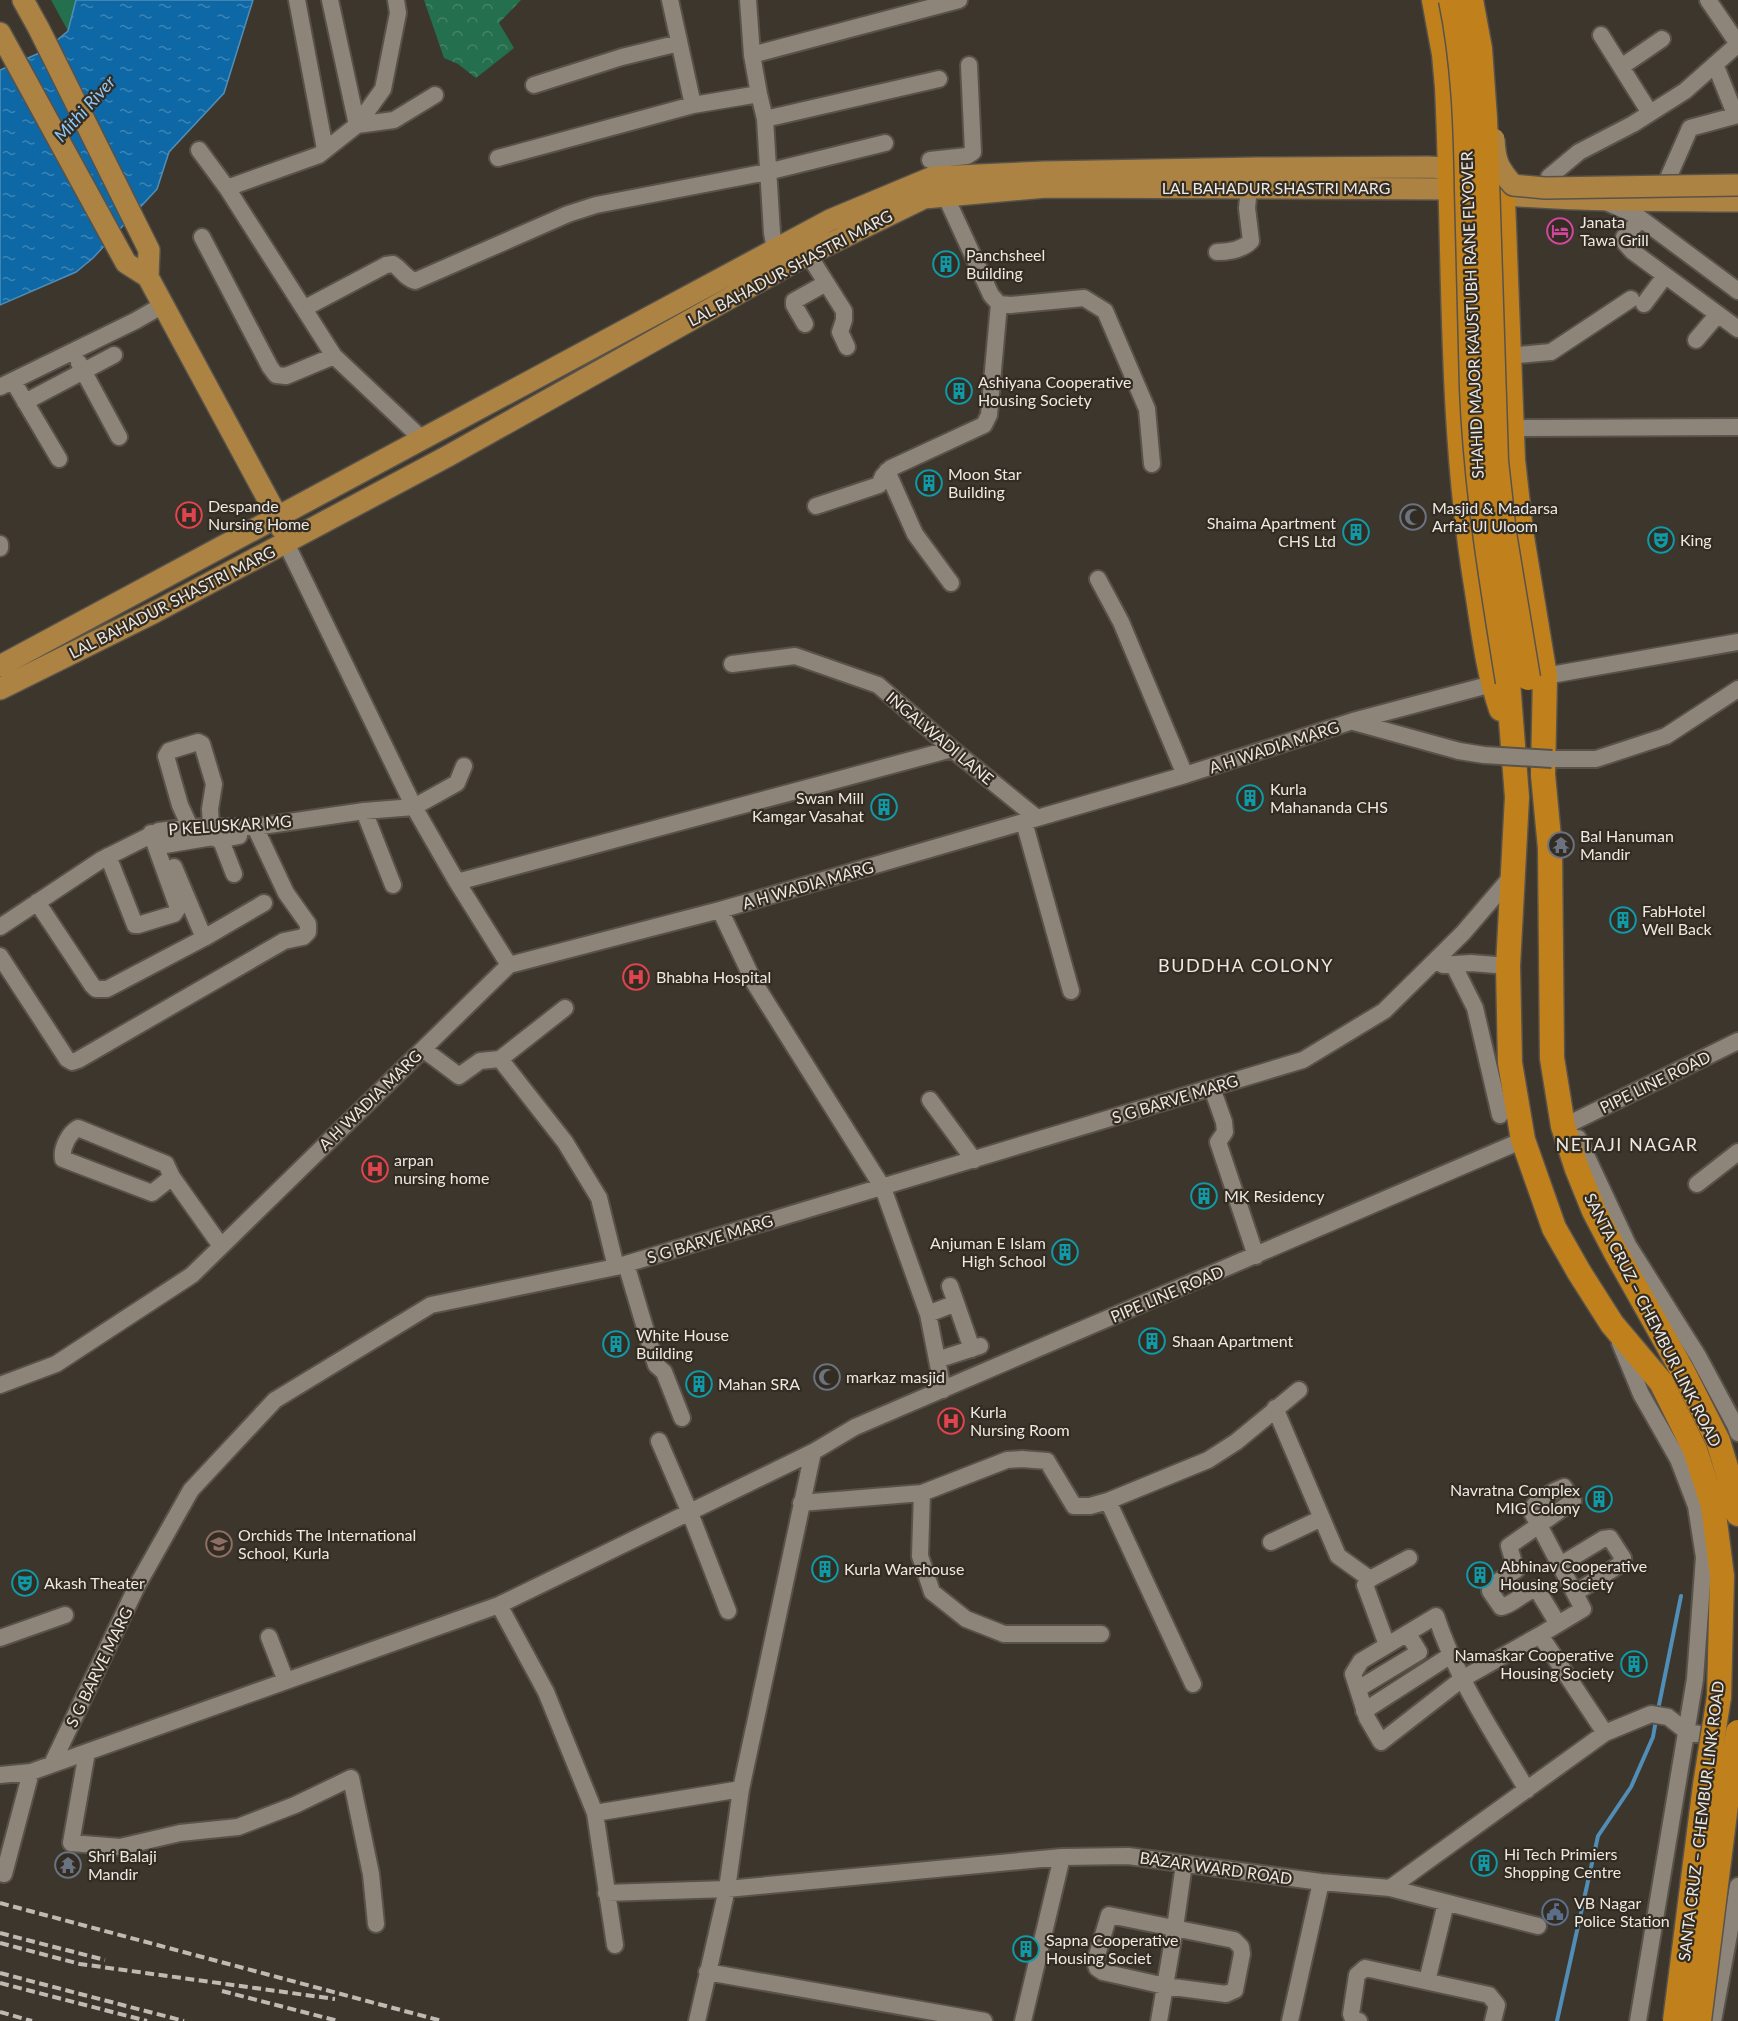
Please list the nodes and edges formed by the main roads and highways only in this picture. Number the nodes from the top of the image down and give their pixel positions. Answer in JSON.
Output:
{"nodes":[{"id":1,"x":22,"y":0,"type":"edge"},
{"id":2,"x":1434,"y":0,"type":"edge"},
{"id":3,"x":1451,"y":0,"type":"edge"},
{"id":4,"x":1474,"y":0,"type":"edge"},
{"id":5,"x":5,"y":42,"type":"edge"},
{"id":6,"x":1421,"y":167,"type":"junction"},
{"id":7,"x":1738,"y":175,"type":"edge"},
{"id":8,"x":950,"y":176,"type":"junction"},
{"id":9,"x":1224,"y":178,"type":"junction"},
{"id":10,"x":1450,"y":178,"type":"junction"},
{"id":11,"x":1502,"y":185,"type":"junction"},
{"id":12,"x":1422,"y":189,"type":"junction"},
{"id":13,"x":1736,"y":200,"type":"edge"},
{"id":14,"x":148,"y":277,"type":"junction"},
{"id":15,"x":1509,"y":362,"type":"junction"},
{"id":16,"x":1456,"y":368,"type":"junction"},
{"id":17,"x":277,"y":516,"type":"junction"},
{"id":18,"x":286,"y":543,"type":"junction"},
{"id":19,"x":143,"y":588,"type":"junction"},
{"id":20,"x":155,"y":612,"type":"junction"},
{"id":21,"x":0,"y":666,"type":"edge"},
{"id":22,"x":1518,"y":680,"type":"junction"},
{"id":23,"x":0,"y":689,"type":"edge"},
{"id":24,"x":1542,"y":734,"type":"joint"},
{"id":25,"x":1511,"y":737,"type":"joint"},
{"id":26,"x":1738,"y":1514,"type":"edge"},
{"id":27,"x":1738,"y":1732,"type":"edge"},
{"id":28,"x":1675,"y":2021,"type":"edge"},
{"id":29,"x":1699,"y":2021,"type":"edge"}],
"edges":[{"from":1,"to":14,"type":"main road"},
{"from":2,"to":10,"type":"highway"},
{"from":3,"to":22,"type":"highway","name":"SHAHID MAJOR KAUSTUBH RANE FLYOVER","bridge":true},
{"from":4,"to":13,"type":"main road","bridge":true},
{"from":4,"to":22,"type":"highway","name":"SHAHID MAJOR KAUSTUBH RANE FLYOVER","bridge":true},
{"from":5,"to":14,"type":"main road"},
{"from":6,"to":9,"type":"main road","name":"LAL BAHADUR SHASTRI MARG"},
{"from":6,"to":10,"type":"main road","name":"LAL BAHADUR SHASTRI MARG"},
{"from":6,"to":12,"type":"main road"},
{"from":7,"to":11,"type":"main road","name":"LAL BAHADUR SHASTRI MARG"},
{"from":8,"to":9,"type":"main road","name":"LAL BAHADUR SHASTRI MARG"},
{"from":8,"to":17,"type":"main road","name":"LAL BAHADUR SHASTRI MARG"},
{"from":8,"to":18,"type":"main road","name":"LAL BAHADUR SHASTRI MARG"},
{"from":9,"to":12,"type":"main road","name":"LAL BAHADUR SHASTRI MARG"},
{"from":10,"to":11,"type":"main road","name":"LAL BAHADUR SHASTRI MARG"},
{"from":10,"to":12,"type":"main road","name":"LAL BAHADUR SHASTRI MARG"},
{"from":10,"to":16,"type":"highway"},
{"from":11,"to":13,"type":"main road","name":"LAL BAHADUR SHASTRI MARG"},
{"from":11,"to":15,"type":"highway"},
{"from":14,"to":17,"type":"main road"},
{"from":15,"to":16,"type":"highway"},
{"from":15,"to":22,"type":"highway"},
{"from":16,"to":22,"type":"highway"},
{"from":17,"to":18,"type":"main road"},
{"from":17,"to":19,"type":"main road","name":"LAL BAHADUR SHASTRI MARG"},
{"from":18,"to":20,"type":"main road","name":"LAL BAHADUR SHASTRI MARG"},
{"from":19,"to":20,"type":"main road"},
{"from":19,"to":21,"type":"main road","name":"LAL BAHADUR SHASTRI MARG"},
{"from":20,"to":23,"type":"main road","name":"LAL BAHADUR SHASTRI MARG"},
{"from":22,"to":24,"type":"highway","name":"SHAHID MAJOR KAUSTUBH RANE FLYOVER"},
{"from":22,"to":25,"type":"highway","name":"SHAHID MAJOR KAUSTUBH RANE FLYOVER"},
{"from":24,"to":26,"type":"highway","name":"SANTA CRUZ – CHEMBUR LINK ROAD"},
{"from":25,"to":28,"type":"highway","name":"SANTA CRUZ – CHEMBUR LINK ROAD","bridge":true},
{"from":27,"to":29,"type":"highway","name":"SANTA CRUZ – CHEMBUR LINK ROAD","bridge":true}]}
